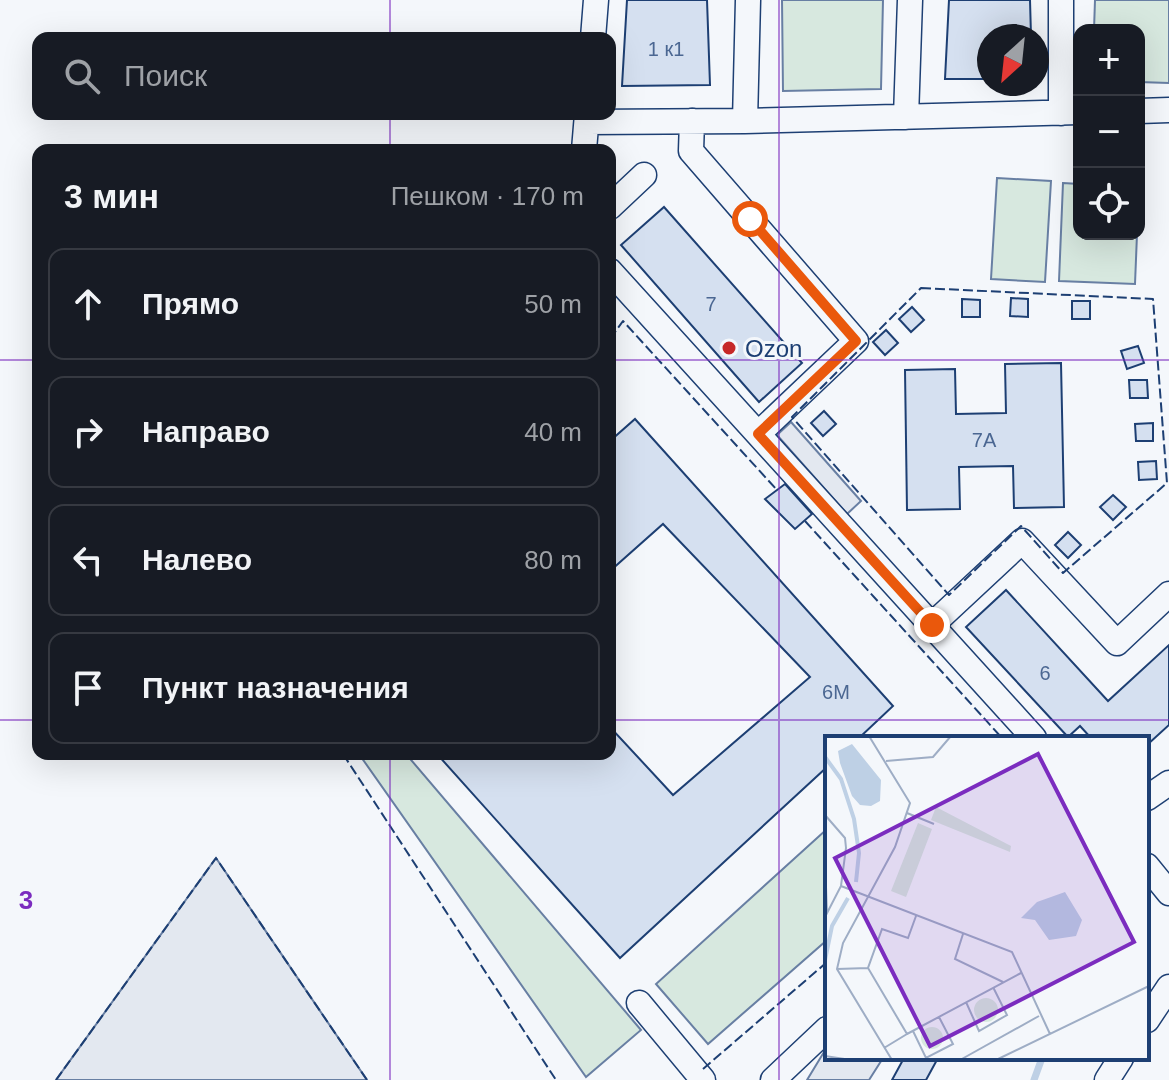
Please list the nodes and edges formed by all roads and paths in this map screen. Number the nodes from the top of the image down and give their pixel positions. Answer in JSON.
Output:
{"nodes":[{"id":1,"x":596,"y":0,"type":"edge"},
{"id":2,"x":748,"y":0,"type":"edge"},
{"id":3,"x":910,"y":0,"type":"edge"},
{"id":4,"x":1061,"y":0,"type":"edge"},
{"id":5,"x":593,"y":32,"type":"edge"},
{"id":6,"x":1169,"y":110,"type":"edge"},
{"id":7,"x":1145,"y":111,"type":"edge"},
{"id":8,"x":1070,"y":112,"type":"edge"},
{"id":9,"x":906,"y":117,"type":"junction"},
{"id":10,"x":616,"y":119,"type":"edge"},
{"id":11,"x":587,"y":120,"type":"edge"},
{"id":12,"x":692,"y":121,"type":"junction"},
{"id":13,"x":745,"y":121,"type":"junction"},
{"id":14,"x":585,"y":144,"type":"edge"},
{"id":15,"x":644,"y":175,"type":"dead end"},
{"id":16,"x":616,"y":201,"type":"edge"},
{"id":17,"x":616,"y":278,"type":"edge"},
{"id":18,"x":758,"y":434,"type":"junction"},
{"id":19,"x":1169,"y":594,"type":"edge"},
{"id":20,"x":932,"y":625,"type":"junction"},
{"id":21,"x":1032,"y":736,"type":"edge"},
{"id":22,"x":1169,"y":783,"type":"edge"},
{"id":23,"x":1149,"y":797,"type":"edge"},
{"id":24,"x":1149,"y":868,"type":"edge"},
{"id":25,"x":1169,"y":893,"type":"edge"},
{"id":26,"x":1169,"y":987,"type":"edge"},
{"id":27,"x":639,"y":1003,"type":"dead end"},
{"id":28,"x":1149,"y":1017,"type":"edge"},
{"id":29,"x":825,"y":1031,"type":"edge"},
{"id":30,"x":1120,"y":1060,"type":"edge"},
{"id":31,"x":703,"y":1080,"type":"edge"},
{"id":32,"x":773,"y":1080,"type":"edge"},
{"id":33,"x":1107,"y":1080,"type":"edge"}],
"edges":[{"from":1,"to":5,"type":"lane"},
{"from":2,"to":13,"type":"lane"},
{"from":3,"to":9,"type":"lane"},
{"from":4,"to":8,"type":"lane"},
{"from":6,"to":7,"type":"lane"},
{"from":8,"to":9,"type":"lane"},
{"from":9,"to":13,"type":"lane"},
{"from":10,"to":12,"type":"lane"},
{"from":11,"to":14,"type":"lane"},
{"from":12,"to":13,"type":"lane"},
{"from":12,"to":18,"type":"lane"},
{"from":15,"to":16,"type":"lane"},
{"from":17,"to":18,"type":"lane"},
{"from":18,"to":20,"type":"lane"},
{"from":19,"to":20,"type":"lane"},
{"from":20,"to":21,"type":"lane"},
{"from":22,"to":23,"type":"lane"},
{"from":24,"to":25,"type":"lane"},
{"from":26,"to":28,"type":"lane"},
{"from":27,"to":31,"type":"lane"},
{"from":29,"to":32,"type":"lane"},
{"from":30,"to":33,"type":"lane"}]}
